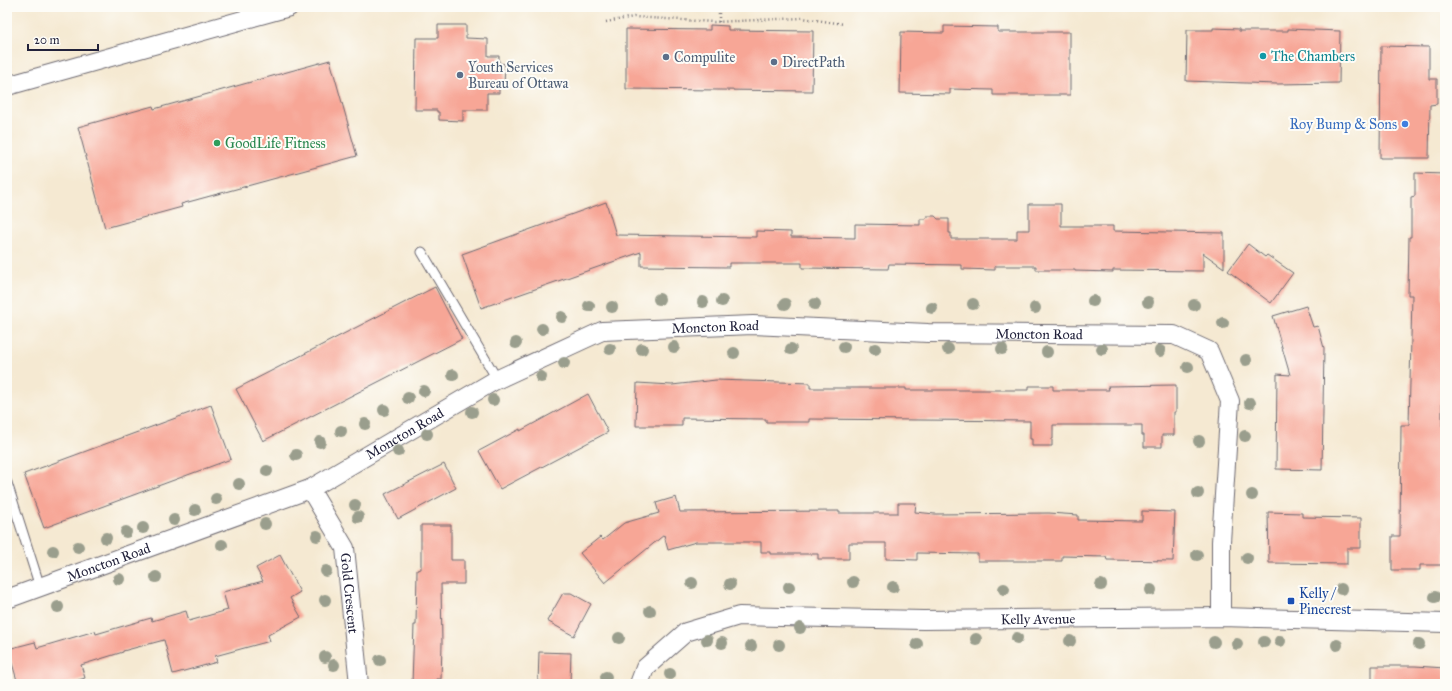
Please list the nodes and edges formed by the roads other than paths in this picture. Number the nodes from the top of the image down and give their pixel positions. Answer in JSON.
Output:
{"nodes":[{"id":1,"x":289,"y":7,"type":"edge"},
{"id":2,"x":7,"y":86,"type":"edge"},
{"id":3,"x":422,"y":252,"type":"dead end"},
{"id":4,"x":498,"y":380,"type":"junction"},
{"id":5,"x":7,"y":483,"type":"edge"},
{"id":6,"x":310,"y":488,"type":"junction"},
{"id":7,"x":40,"y":587,"type":"junction"},
{"id":8,"x":7,"y":599,"type":"edge"},
{"id":9,"x":1221,"y":617,"type":"junction"},
{"id":10,"x":1445,"y":623,"type":"edge"},
{"id":11,"x":359,"y":684,"type":"edge"},
{"id":12,"x":639,"y":684,"type":"edge"}],
"edges":[{"from":1,"to":2,"type":"street"},
{"from":3,"to":4,"type":"lane"},
{"from":4,"to":6,"type":"street","name":"Moncton Road"},
{"from":4,"to":9,"type":"street","name":"Moncton Road"},
{"from":5,"to":7,"type":"lane"},
{"from":6,"to":7,"type":"street","name":"Moncton Road"},
{"from":6,"to":11,"type":"street","name":"Gold Crescent"},
{"from":7,"to":8,"type":"street","name":"Moncton Road"},
{"from":9,"to":10,"type":"street","name":"Kelly Avenue"},
{"from":9,"to":12,"type":"street","name":"Kelly Avenue"}]}
